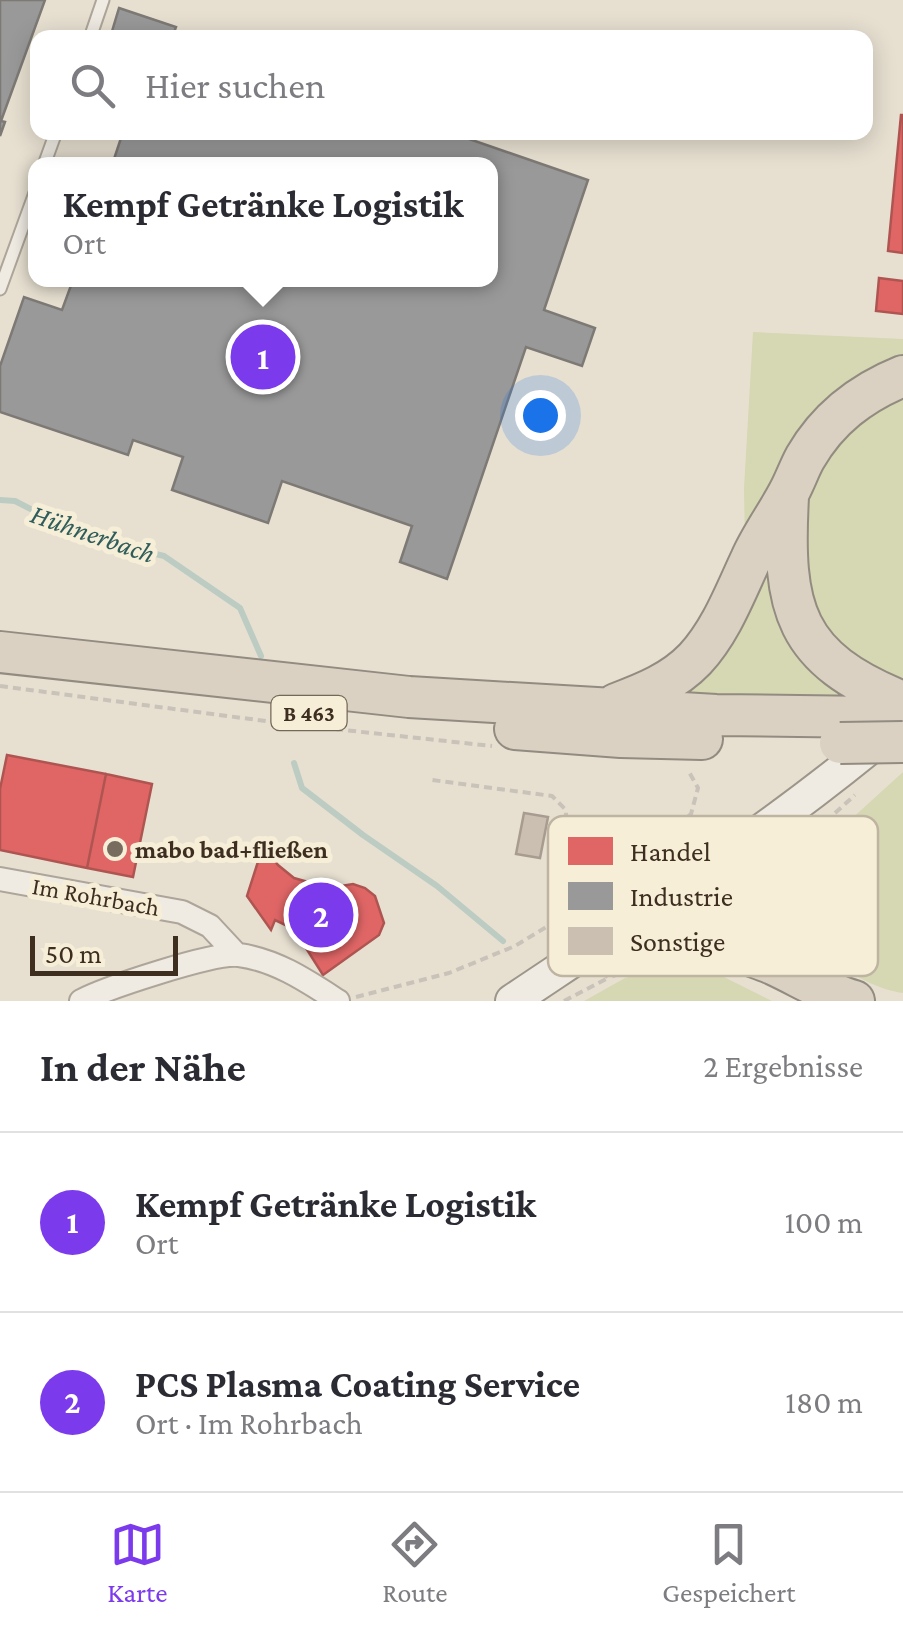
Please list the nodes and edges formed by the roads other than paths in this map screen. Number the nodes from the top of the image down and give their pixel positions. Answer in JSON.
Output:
{"nodes":[{"id":1,"x":103,"y":0,"type":"edge"},
{"id":2,"x":93,"y":30,"type":"edge"},
{"id":3,"x":28,"y":212,"type":"edge"},
{"id":4,"x":0,"y":289,"type":"edge"},
{"id":5,"x":903,"y":376,"type":"edge"},
{"id":6,"x":788,"y":493,"type":"junction"},
{"id":7,"x":0,"y":652,"type":"edge"},
{"id":8,"x":0,"y":670,"type":"edge"},
{"id":9,"x":608,"y":707,"type":"junction"},
{"id":10,"x":895,"y":710,"type":"edge"},
{"id":11,"x":903,"y":742,"type":"edge"},
{"id":12,"x":780,"y":816,"type":"edge"},
{"id":13,"x":0,"y":879,"type":"edge"},
{"id":14,"x":236,"y":955,"type":"junction"},
{"id":15,"x":550,"y":976,"type":"edge"},
{"id":16,"x":795,"y":976,"type":"edge"},
{"id":17,"x":81,"y":1001,"type":"edge"},
{"id":18,"x":340,"y":1001,"type":"edge"},
{"id":19,"x":512,"y":1001,"type":"edge"},
{"id":20,"x":854,"y":1001,"type":"edge"}],
"edges":[{"from":1,"to":2,"type":"lane"},
{"from":3,"to":4,"type":"lane"},
{"from":5,"to":6,"type":"highway"},
{"from":6,"to":9,"type":"highway"},
{"from":6,"to":10,"type":"highway"},
{"from":7,"to":9,"type":"highway","number":"B 463"},
{"from":8,"to":11,"type":"highway","number":"B 463","bridge":true},
{"from":9,"to":10,"type":"highway","number":"B 463"},
{"from":10,"to":12,"type":"main road"},
{"from":13,"to":14,"type":"street","name":"Im Rohrbach"},
{"from":14,"to":17,"type":"street","name":"Im Rohrbach"},
{"from":14,"to":18,"type":"street","name":"Im Rohrbach"},
{"from":15,"to":19,"type":"main road"},
{"from":16,"to":20,"type":"highway"}]}
